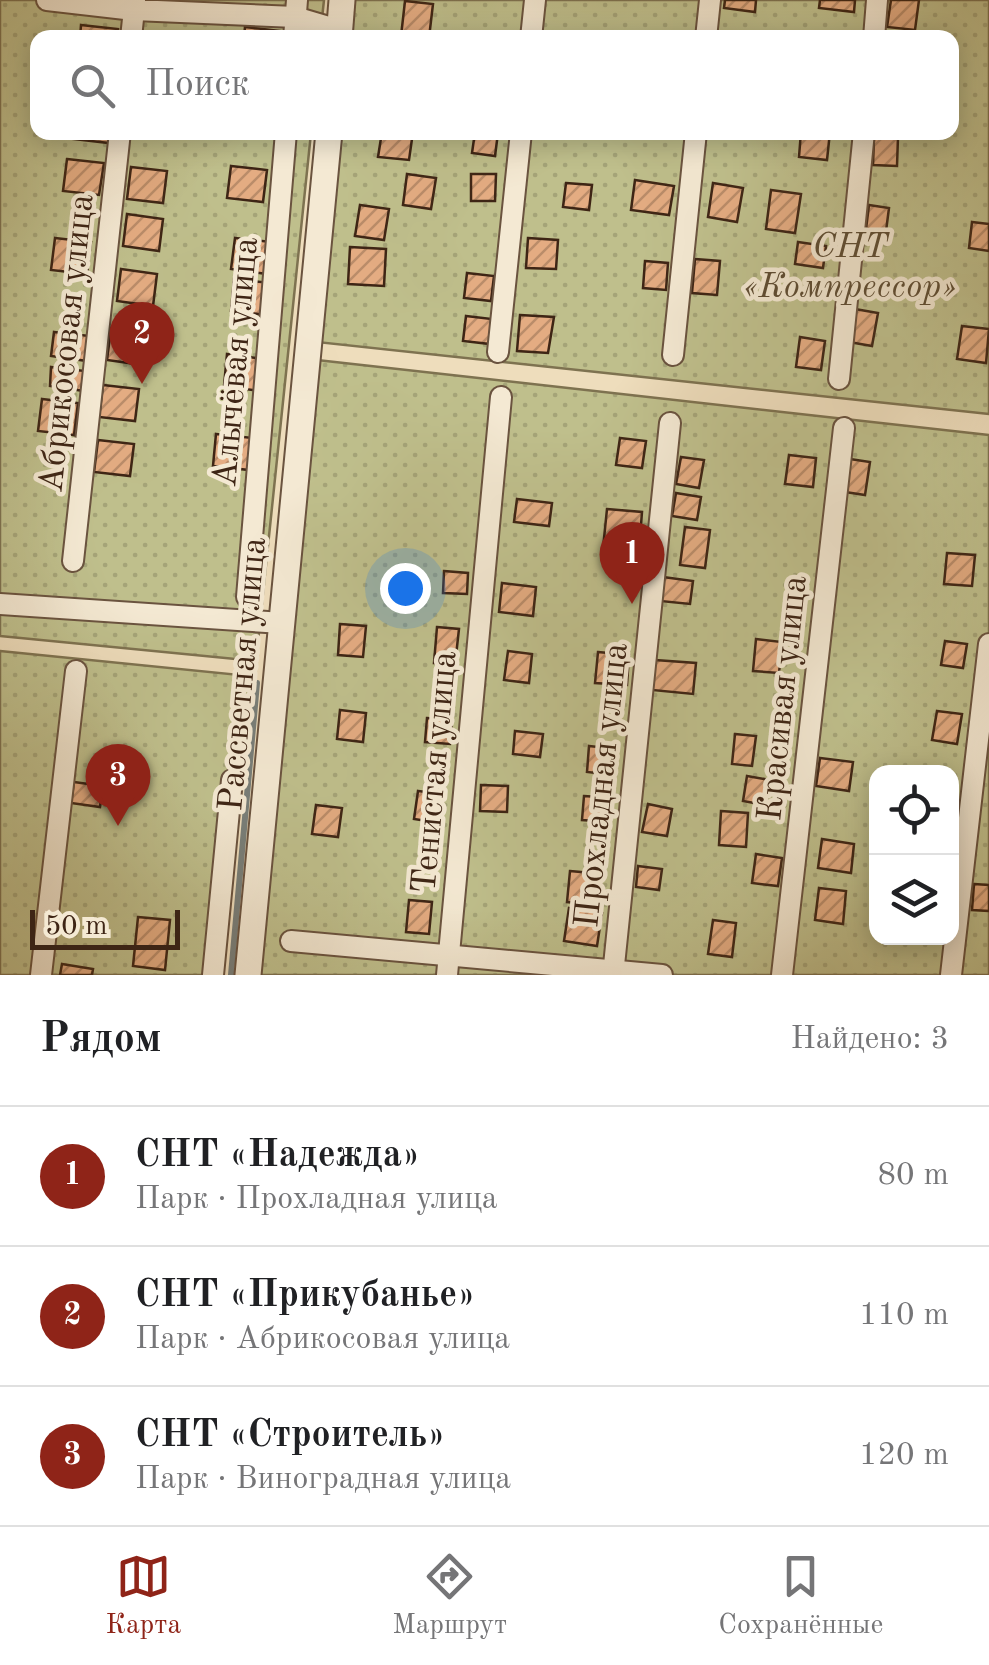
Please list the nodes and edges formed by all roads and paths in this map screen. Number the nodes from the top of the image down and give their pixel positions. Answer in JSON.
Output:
{"nodes":[{"id":1,"x":47,"y":0,"type":"edge"},
{"id":2,"x":342,"y":0,"type":"edge"},
{"id":3,"x":535,"y":0,"type":"edge"},
{"id":4,"x":710,"y":0,"type":"edge"},
{"id":5,"x":877,"y":0,"type":"edge"},
{"id":6,"x":134,"y":5,"type":"edge"},
{"id":7,"x":296,"y":18,"type":"edge"},
{"id":8,"x":131,"y":30,"type":"edge"},
{"id":9,"x":328,"y":30,"type":"edge"},
{"id":10,"x":339,"y":30,"type":"edge"},
{"id":11,"x":532,"y":30,"type":"edge"},
{"id":12,"x":707,"y":30,"type":"edge"},
{"id":13,"x":875,"y":30,"type":"edge"},
{"id":14,"x":119,"y":140,"type":"edge"},
{"id":15,"x":285,"y":140,"type":"edge"},
{"id":16,"x":328,"y":140,"type":"edge"},
{"id":17,"x":520,"y":140,"type":"edge"},
{"id":18,"x":695,"y":140,"type":"edge"},
{"id":19,"x":863,"y":140,"type":"edge"},
{"id":20,"x":498,"y":352,"type":"dead end"},
{"id":21,"x":673,"y":354,"type":"dead end"},
{"id":22,"x":839,"y":379,"type":"dead end"},
{"id":23,"x":500,"y":397,"type":"dead end"},
{"id":24,"x":670,"y":423,"type":"dead end"},
{"id":25,"x":844,"y":428,"type":"dead end"},
{"id":26,"x":74,"y":561,"type":"dead end"},
{"id":27,"x":247,"y":597,"type":"dead end"},
{"id":28,"x":0,"y":604,"type":"edge"},
{"id":29,"x":282,"y":623,"type":"junction"},
{"id":30,"x":989,"y":644,"type":"edge"},
{"id":31,"x":76,"y":671,"type":"dead end"},
{"id":32,"x":232,"y":780,"type":"dead end"},
{"id":33,"x":291,"y":941,"type":"dead end"},
{"id":34,"x":448,"y":965,"type":"edge"},
{"id":35,"x":613,"y":972,"type":"edge"},
{"id":36,"x":41,"y":975,"type":"edge"},
{"id":37,"x":213,"y":975,"type":"edge"},
{"id":38,"x":248,"y":975,"type":"edge"},
{"id":39,"x":662,"y":975,"type":"edge"},
{"id":40,"x":782,"y":975,"type":"edge"},
{"id":41,"x":951,"y":975,"type":"edge"}],
"edges":[{"from":1,"to":6,"type":"street"},
{"from":2,"to":10,"type":"street"},
{"from":3,"to":11,"type":"street"},
{"from":4,"to":12,"type":"street"},
{"from":5,"to":13,"type":"street"},
{"from":6,"to":7,"type":"street"},
{"from":6,"to":8,"type":"street"},
{"from":7,"to":9,"type":"street"},
{"from":14,"to":26,"type":"street","name":"Абрикосовая улица"},
{"from":15,"to":27,"type":"street","name":"Алычёвая улица"},
{"from":16,"to":29,"type":"street","name":"Рассветная улица"},
{"from":17,"to":20,"type":"street"},
{"from":18,"to":21,"type":"street"},
{"from":19,"to":22,"type":"street"},
{"from":23,"to":34,"type":"street","name":"Тенистая улица"},
{"from":24,"to":35,"type":"street","name":"Прохладная улица"},
{"from":25,"to":40,"type":"street","name":"Красивая улица"},
{"from":28,"to":29,"type":"street"},
{"from":29,"to":38,"type":"street","name":"Рассветная улица"},
{"from":30,"to":41,"type":"street"},
{"from":31,"to":36,"type":"street"},
{"from":32,"to":37,"type":"street"},
{"from":33,"to":34,"type":"street"},
{"from":34,"to":35,"type":"street"},
{"from":35,"to":39,"type":"street"}]}
